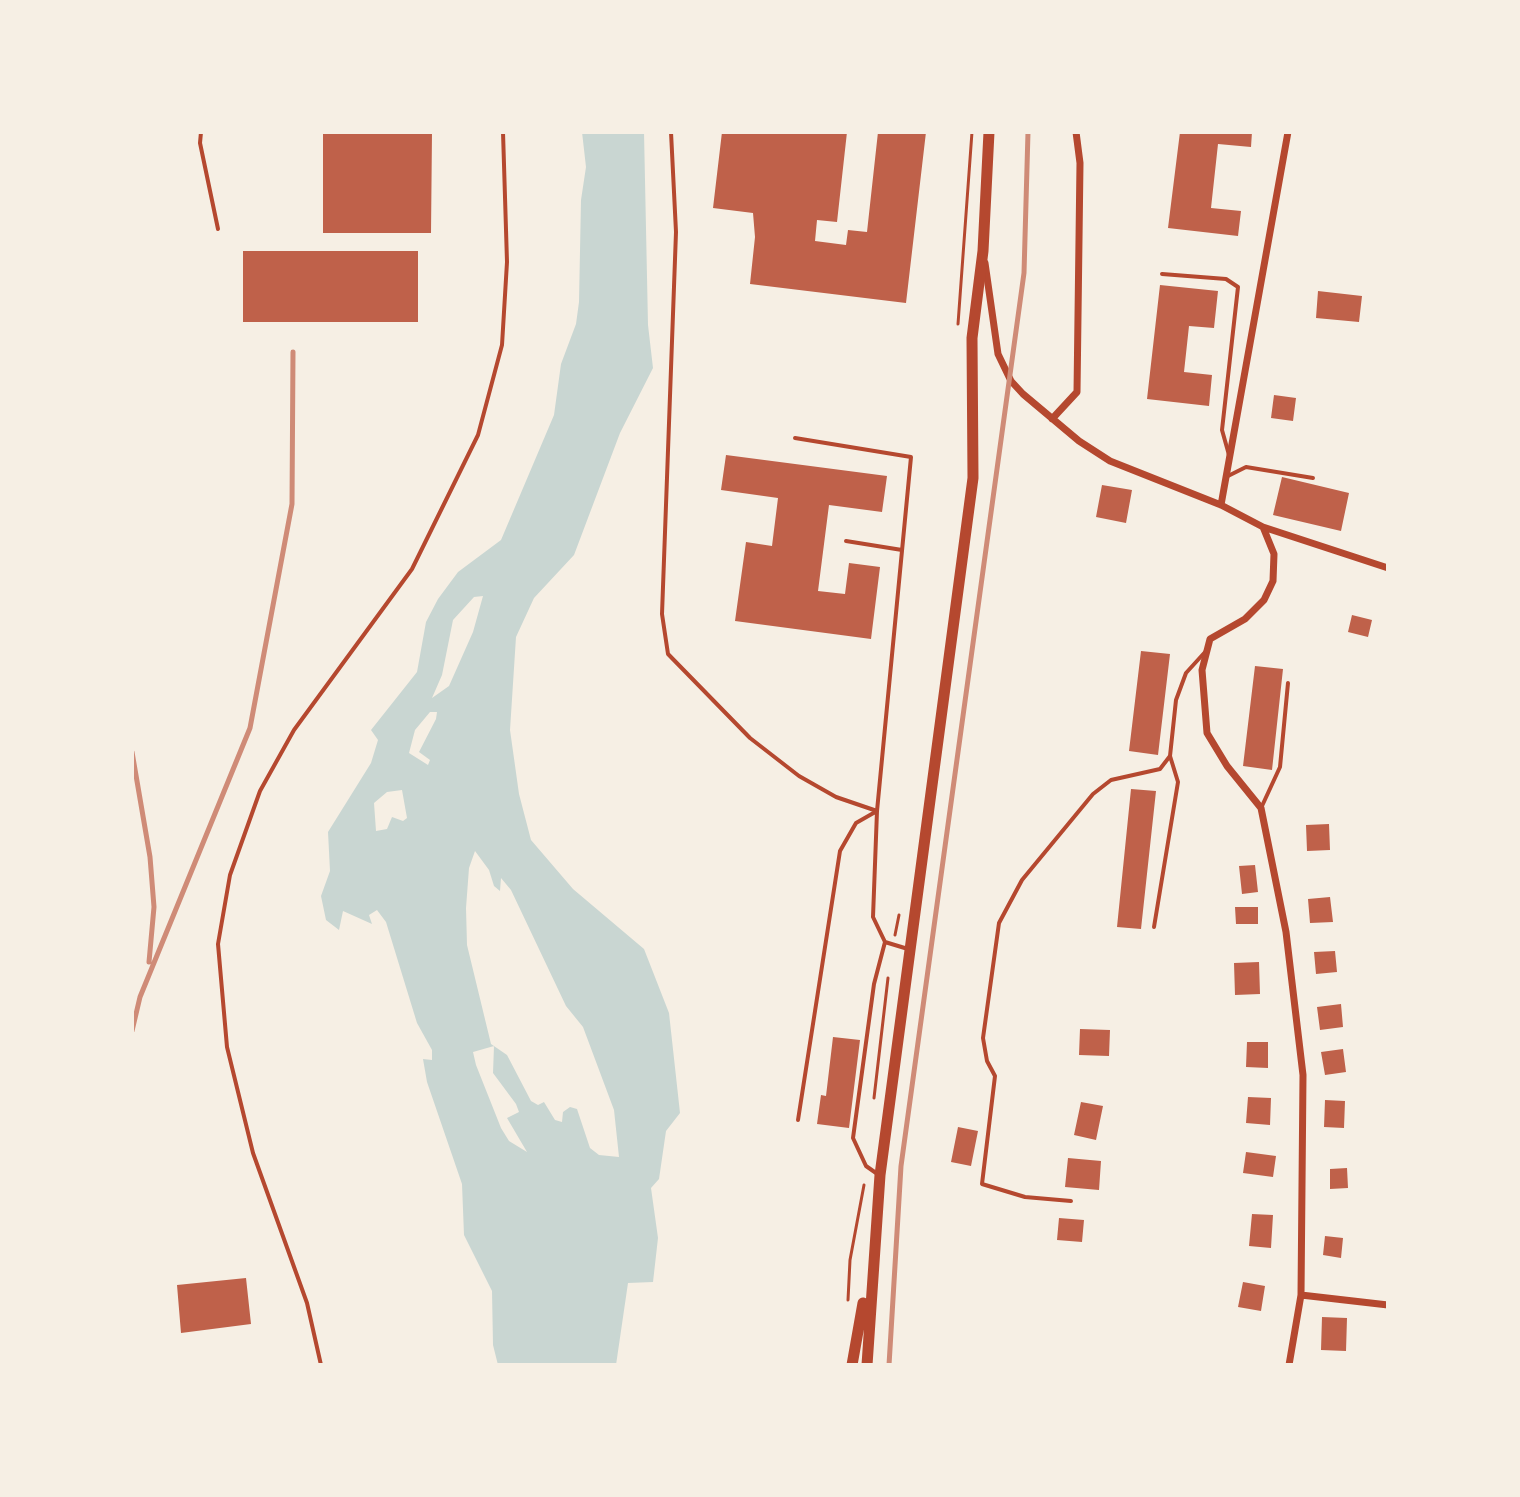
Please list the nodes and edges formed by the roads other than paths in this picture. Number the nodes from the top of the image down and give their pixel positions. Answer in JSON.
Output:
{"nodes":[{"id":1,"x":201,"y":132,"type":"edge"},
{"id":2,"x":503,"y":132,"type":"edge"},
{"id":3,"x":671,"y":132,"type":"edge"},
{"id":4,"x":989,"y":132,"type":"edge"},
{"id":5,"x":1076,"y":132,"type":"edge"},
{"id":6,"x":1288,"y":132,"type":"edge"},
{"id":7,"x":218,"y":229,"type":"dead end"},
{"id":8,"x":983,"y":251,"type":"junction"},
{"id":9,"x":1162,"y":274,"type":"dead end"},
{"id":10,"x":1052,"y":419,"type":"junction"},
{"id":11,"x":795,"y":438,"type":"dead end"},
{"id":12,"x":1229,"y":458,"type":"junction"},
{"id":13,"x":1226,"y":477,"type":"junction"},
{"id":14,"x":1313,"y":478,"type":"dead end"},
{"id":15,"x":1221,"y":505,"type":"junction"},
{"id":16,"x":1263,"y":527,"type":"junction"},
{"id":17,"x":846,"y":541,"type":"dead end"},
{"id":18,"x":902,"y":550,"type":"junction"},
{"id":19,"x":1388,"y":568,"type":"edge"},
{"id":20,"x":1207,"y":649,"type":"junction"},
{"id":21,"x":1288,"y":683,"type":"dead end"},
{"id":22,"x":1170,"y":756,"type":"junction"},
{"id":23,"x":1261,"y":808,"type":"junction"},
{"id":24,"x":877,"y":811,"type":"junction"},
{"id":25,"x":1154,"y":927,"type":"dead end"},
{"id":26,"x":885,"y":942,"type":"junction"},
{"id":27,"x":908,"y":949,"type":"junction"},
{"id":28,"x":798,"y":1120,"type":"dead end"},
{"id":29,"x":880,"y":1175,"type":"junction"},
{"id":30,"x":1071,"y":1201,"type":"dead end"},
{"id":31,"x":871,"y":1268,"type":"junction"},
{"id":32,"x":1301,"y":1295,"type":"junction"},
{"id":33,"x":1388,"y":1305,"type":"edge"},
{"id":34,"x":321,"y":1365,"type":"edge"},
{"id":35,"x":852,"y":1365,"type":"edge"},
{"id":36,"x":867,"y":1365,"type":"edge"},
{"id":37,"x":1289,"y":1365,"type":"edge"}],
"edges":[{"from":1,"to":7,"type":"lane"},
{"from":2,"to":34,"type":"lane"},
{"from":3,"to":24,"type":"lane"},
{"from":4,"to":8,"type":"main road"},
{"from":5,"to":10,"type":"street"},
{"from":6,"to":12,"type":"street"},
{"from":8,"to":10,"type":"street"},
{"from":8,"to":27,"type":"main road"},
{"from":9,"to":12,"type":"lane"},
{"from":10,"to":15,"type":"street"},
{"from":11,"to":18,"type":"lane"},
{"from":12,"to":13,"type":"street"},
{"from":13,"to":14,"type":"lane"},
{"from":13,"to":15,"type":"street"},
{"from":15,"to":16,"type":"street"},
{"from":16,"to":19,"type":"street"},
{"from":16,"to":20,"type":"street"},
{"from":17,"to":18,"type":"lane"},
{"from":18,"to":24,"type":"lane"},
{"from":20,"to":22,"type":"lane"},
{"from":20,"to":23,"type":"street"},
{"from":21,"to":23,"type":"lane"},
{"from":22,"to":25,"type":"lane"},
{"from":22,"to":30,"type":"lane"},
{"from":23,"to":32,"type":"street"},
{"from":24,"to":26,"type":"lane"},
{"from":24,"to":28,"type":"lane"},
{"from":26,"to":27,"type":"lane"},
{"from":26,"to":29,"type":"lane"},
{"from":27,"to":29,"type":"main road"},
{"from":29,"to":31,"type":"main road"},
{"from":31,"to":35,"type":"main road"},
{"from":31,"to":36,"type":"main road"},
{"from":32,"to":33,"type":"street"},
{"from":32,"to":37,"type":"street"}]}
